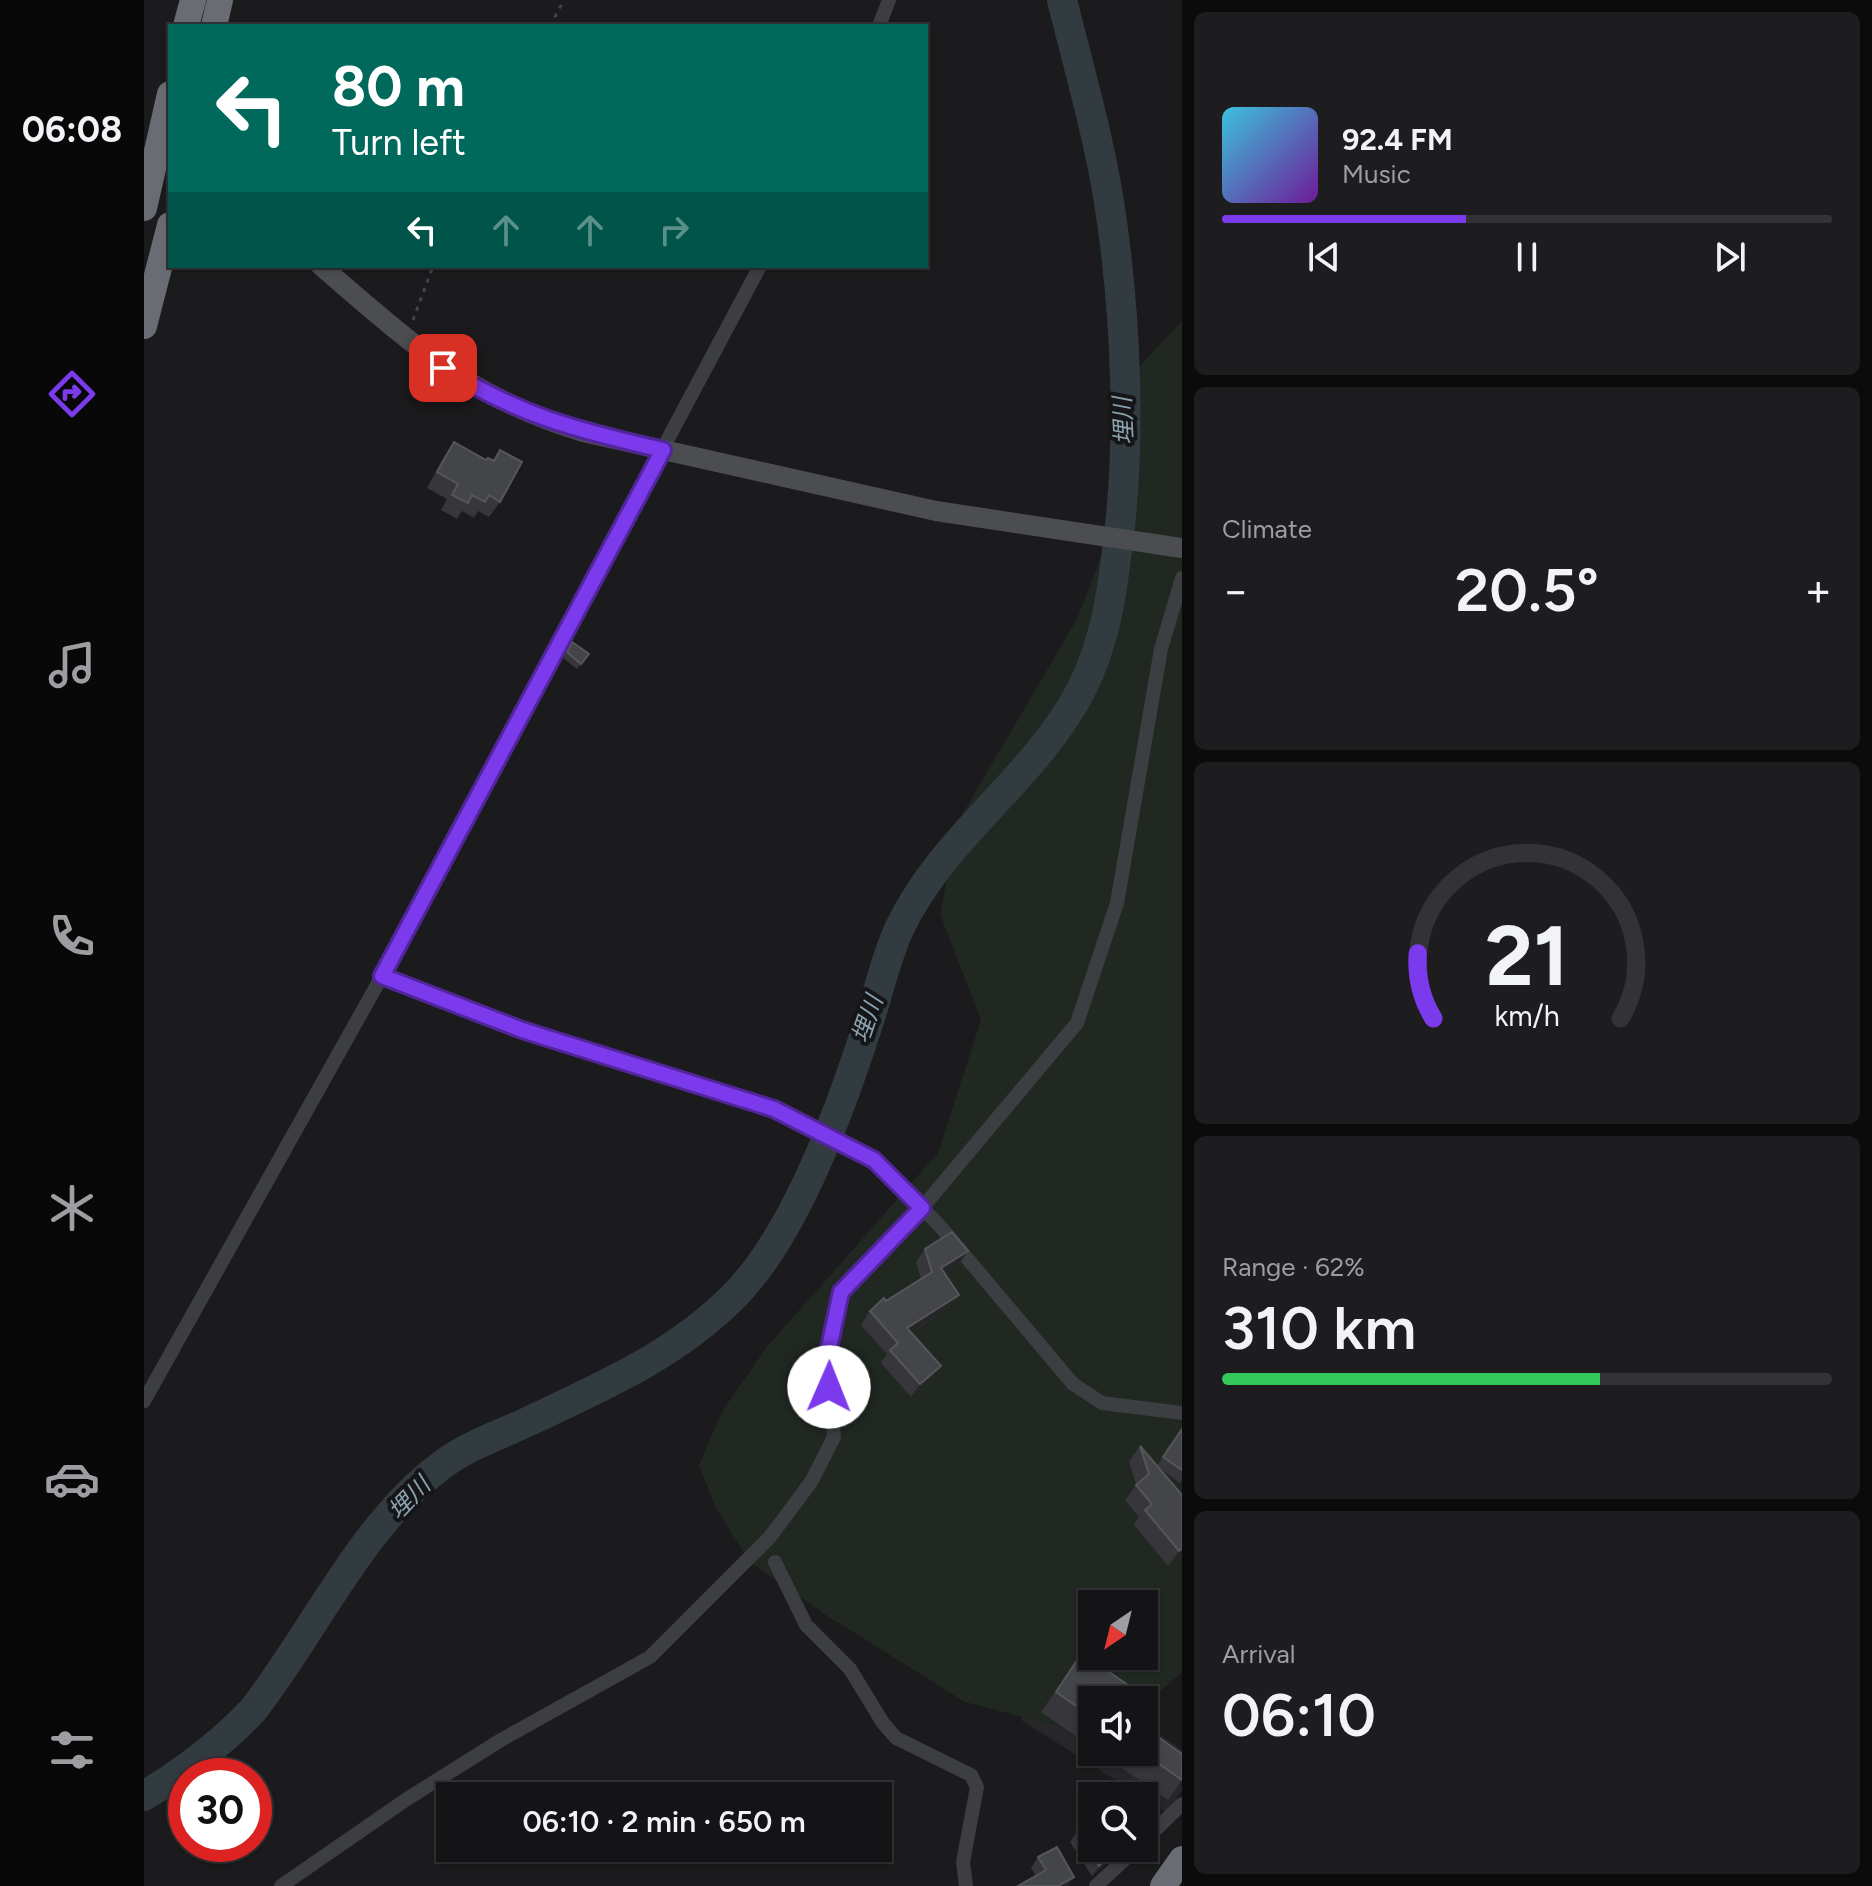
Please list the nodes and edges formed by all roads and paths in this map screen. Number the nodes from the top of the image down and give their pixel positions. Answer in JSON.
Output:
{"nodes":[{"id":1,"x":193,"y":0,"type":"edge"},
{"id":2,"x":220,"y":0,"type":"edge"},
{"id":3,"x":564,"y":0,"type":"edge"},
{"id":4,"x":889,"y":0,"type":"edge"},
{"id":5,"x":187,"y":24,"type":"edge"},
{"id":6,"x":214,"y":24,"type":"edge"},
{"id":7,"x":551,"y":24,"type":"edge"},
{"id":8,"x":880,"y":24,"type":"edge"},
{"id":9,"x":168,"y":104,"type":"edge"},
{"id":10,"x":156,"y":161,"type":"edge"},
{"id":11,"x":144,"y":208,"type":"edge"},
{"id":12,"x":168,"y":233,"type":"edge"},
{"id":13,"x":323,"y":268,"type":"edge"},
{"id":14,"x":432,"y":268,"type":"edge"},
{"id":15,"x":759,"y":268,"type":"edge"},
{"id":16,"x":144,"y":326,"type":"edge"},
{"id":17,"x":406,"y":339,"type":"junction"},
{"id":18,"x":663,"y":450,"type":"junction"},
{"id":19,"x":1182,"y":548,"type":"edge"},
{"id":20,"x":1182,"y":578,"type":"edge"},
{"id":21,"x":382,"y":976,"type":"junction"},
{"id":22,"x":922,"y":1208,"type":"junction"},
{"id":23,"x":144,"y":1401,"type":"edge"},
{"id":24,"x":1182,"y":1413,"type":"edge"},
{"id":25,"x":775,"y":1562,"type":"dead end"},
{"id":26,"x":1182,"y":1804,"type":"edge"},
{"id":27,"x":1158,"y":1827,"type":"edge"},
{"id":28,"x":1182,"y":1859,"type":"edge"},
{"id":29,"x":1122,"y":1862,"type":"edge"},
{"id":30,"x":281,"y":1886,"type":"edge"},
{"id":31,"x":966,"y":1886,"type":"edge"},
{"id":32,"x":1096,"y":1886,"type":"edge"},
{"id":33,"x":1163,"y":1886,"type":"edge"}],
"edges":[{"from":1,"to":5,"type":"highway"},
{"from":2,"to":6,"type":"highway"},
{"from":3,"to":7,"type":"path"},
{"from":4,"to":8,"type":"street"},
{"from":9,"to":10,"type":"highway"},
{"from":10,"to":11,"type":"highway"},
{"from":12,"to":16,"type":"highway"},
{"from":13,"to":17,"type":"street"},
{"from":14,"to":17,"type":"path"},
{"from":15,"to":18,"type":"street"},
{"from":17,"to":18,"type":"street"},
{"from":18,"to":19,"type":"street"},
{"from":18,"to":21,"type":"street"},
{"from":20,"to":22,"type":"street"},
{"from":21,"to":22,"type":"street"},
{"from":21,"to":23,"type":"street"},
{"from":22,"to":24,"type":"street"},
{"from":22,"to":30,"type":"street"},
{"from":25,"to":31,"type":"street"},
{"from":26,"to":27,"type":"street"},
{"from":28,"to":33,"type":"highway"},
{"from":29,"to":32,"type":"street"}]}
